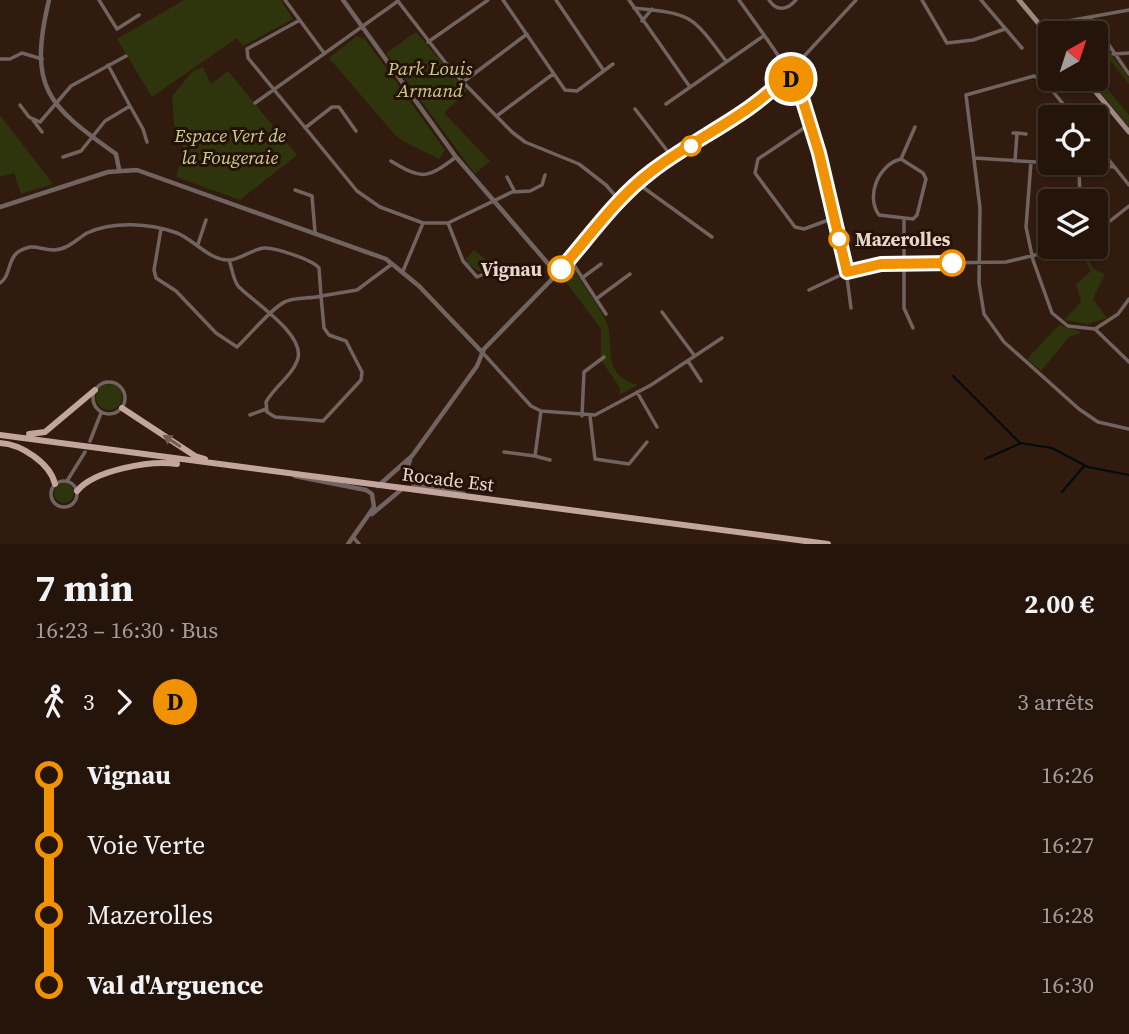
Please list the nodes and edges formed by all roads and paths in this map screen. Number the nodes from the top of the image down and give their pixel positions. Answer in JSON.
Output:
{"nodes":[{"id":1,"x":49,"y":0,"type":"edge"},
{"id":2,"x":99,"y":0,"type":"edge"},
{"id":3,"x":285,"y":0,"type":"edge"},
{"id":4,"x":343,"y":0,"type":"edge"},
{"id":5,"x":398,"y":0,"type":"edge"},
{"id":6,"x":488,"y":0,"type":"edge"},
{"id":7,"x":503,"y":0,"type":"edge"},
{"id":8,"x":556,"y":0,"type":"edge"},
{"id":9,"x":629,"y":0,"type":"edge"},
{"id":10,"x":738,"y":0,"type":"edge"},
{"id":11,"x":769,"y":0,"type":"edge"},
{"id":12,"x":796,"y":0,"type":"edge"},
{"id":13,"x":856,"y":0,"type":"edge"},
{"id":14,"x":922,"y":0,"type":"edge"},
{"id":15,"x":981,"y":0,"type":"edge"},
{"id":16,"x":1019,"y":0,"type":"edge"},
{"id":17,"x":634,"y":8,"type":"junction"},
{"id":18,"x":652,"y":9,"type":"junction"},
{"id":19,"x":1129,"y":10,"type":"edge"},
{"id":20,"x":139,"y":15,"type":"dead end"},
{"id":21,"x":1091,"y":19,"type":"junction"},
{"id":22,"x":300,"y":20,"type":"junction"},
{"id":23,"x":642,"y":20,"type":"junction"},
{"id":24,"x":1076,"y":21,"type":"edge"},
{"id":25,"x":1038,"y":24,"type":"edge"},
{"id":26,"x":362,"y":27,"type":"junction"},
{"id":27,"x":1005,"y":29,"type":"junction"},
{"id":28,"x":527,"y":34,"type":"junction"},
{"id":29,"x":763,"y":37,"type":"junction"},
{"id":30,"x":428,"y":42,"type":"junction"},
{"id":31,"x":1022,"y":48,"type":"dead end"},
{"id":32,"x":324,"y":53,"type":"junction"},
{"id":33,"x":1129,"y":53,"type":"edge"},
{"id":34,"x":1113,"y":54,"type":"junction"},
{"id":35,"x":126,"y":55,"type":"dead end"},
{"id":36,"x":0,"y":59,"type":"edge"},
{"id":37,"x":42,"y":59,"type":"junction"},
{"id":38,"x":726,"y":61,"type":"junction"},
{"id":39,"x":613,"y":64,"type":"dead end"},
{"id":40,"x":108,"y":65,"type":"junction"},
{"id":41,"x":604,"y":71,"type":"junction"},
{"id":42,"x":554,"y":74,"type":"junction"},
{"id":43,"x":788,"y":74,"type":"junction"},
{"id":44,"x":1129,"y":74,"type":"edge"},
{"id":45,"x":463,"y":82,"type":"junction"},
{"id":46,"x":690,"y":87,"type":"junction"},
{"id":47,"x":273,"y":90,"type":"junction"},
{"id":48,"x":1095,"y":91,"type":"edge"},
{"id":49,"x":255,"y":103,"type":"dead end"},
{"id":50,"x":55,"y":104,"type":"junction"},
{"id":51,"x":666,"y":104,"type":"dead end"},
{"id":52,"x":20,"y":105,"type":"dead end"},
{"id":53,"x":1064,"y":105,"type":"edge"},
{"id":54,"x":130,"y":107,"type":"junction"},
{"id":55,"x":635,"y":109,"type":"dead end"},
{"id":56,"x":498,"y":115,"type":"junction"},
{"id":57,"x":33,"y":120,"type":"junction"},
{"id":58,"x":810,"y":124,"type":"junction"},
{"id":59,"x":915,"y":127,"type":"dead end"},
{"id":60,"x":305,"y":128,"type":"junction"},
{"id":61,"x":356,"y":131,"type":"dead end"},
{"id":62,"x":42,"y":132,"type":"dead end"},
{"id":63,"x":1129,"y":132,"type":"edge"},
{"id":64,"x":1026,"y":134,"type":"dead end"},
{"id":65,"x":93,"y":138,"type":"junction"},
{"id":66,"x":147,"y":142,"type":"dead end"},
{"id":67,"x":456,"y":156,"type":"junction"},
{"id":68,"x":63,"y":157,"type":"dead end"},
{"id":69,"x":672,"y":158,"type":"junction"},
{"id":70,"x":974,"y":158,"type":"junction"},
{"id":71,"x":901,"y":159,"type":"junction"},
{"id":72,"x":1108,"y":159,"type":"edge"},
{"id":73,"x":391,"y":161,"type":"dead end"},
{"id":74,"x":1015,"y":161,"type":"junction"},
{"id":75,"x":1031,"y":162,"type":"junction"},
{"id":76,"x":1038,"y":163,"type":"edge"},
{"id":77,"x":1108,"y":167,"type":"edge"},
{"id":78,"x":1114,"y":167,"type":"junction"},
{"id":79,"x":119,"y":170,"type":"junction"},
{"id":80,"x":545,"y":174,"type":"dead end"},
{"id":81,"x":507,"y":177,"type":"dead end"},
{"id":82,"x":637,"y":183,"type":"junction"},
{"id":83,"x":1129,"y":185,"type":"edge"},
{"id":84,"x":295,"y":190,"type":"dead end"},
{"id":85,"x":515,"y":192,"type":"junction"},
{"id":86,"x":619,"y":200,"type":"junction"},
{"id":87,"x":493,"y":202,"type":"junction"},
{"id":88,"x":1129,"y":206,"type":"edge"},
{"id":89,"x":0,"y":207,"type":"edge"},
{"id":90,"x":834,"y":218,"type":"junction"},
{"id":91,"x":904,"y":219,"type":"junction"},
{"id":92,"x":206,"y":220,"type":"dead end"},
{"id":93,"x":447,"y":222,"type":"junction"},
{"id":94,"x":423,"y":223,"type":"junction"},
{"id":95,"x":1108,"y":223,"type":"edge"},
{"id":96,"x":161,"y":229,"type":"junction"},
{"id":97,"x":315,"y":232,"type":"junction"},
{"id":98,"x":712,"y":237,"type":"dead end"},
{"id":99,"x":198,"y":244,"type":"junction"},
{"id":100,"x":1038,"y":255,"type":"edge"},
{"id":101,"x":1032,"y":257,"type":"junction"},
{"id":102,"x":570,"y":259,"type":"junction"},
{"id":103,"x":229,"y":260,"type":"junction"},
{"id":104,"x":903,"y":262,"type":"junction"},
{"id":105,"x":980,"y":262,"type":"junction"},
{"id":106,"x":393,"y":264,"type":"junction"},
{"id":107,"x":601,"y":264,"type":"dead end"},
{"id":108,"x":495,"y":269,"type":"dead end"},
{"id":109,"x":403,"y":271,"type":"junction"},
{"id":110,"x":847,"y":272,"type":"junction"},
{"id":111,"x":557,"y":274,"type":"junction"},
{"id":112,"x":630,"y":274,"type":"dead end"},
{"id":113,"x":582,"y":278,"type":"junction"},
{"id":114,"x":0,"y":284,"type":"edge"},
{"id":115,"x":809,"y":290,"type":"dead end"},
{"id":116,"x":321,"y":296,"type":"junction"},
{"id":117,"x":596,"y":299,"type":"junction"},
{"id":118,"x":1129,"y":299,"type":"edge"},
{"id":119,"x":850,"y":308,"type":"dead end"},
{"id":120,"x":662,"y":312,"type":"dead end"},
{"id":121,"x":606,"y":314,"type":"dead end"},
{"id":122,"x":271,"y":315,"type":"junction"},
{"id":123,"x":913,"y":328,"type":"dead end"},
{"id":124,"x":1095,"y":329,"type":"junction"},
{"id":125,"x":722,"y":338,"type":"dead end"},
{"id":126,"x":482,"y":352,"type":"junction"},
{"id":127,"x":695,"y":356,"type":"junction"},
{"id":128,"x":604,"y":357,"type":"dead end"},
{"id":129,"x":688,"y":361,"type":"junction"},
{"id":130,"x":1129,"y":362,"type":"edge"},
{"id":131,"x":701,"y":381,"type":"dead end"},
{"id":132,"x":95,"y":390,"type":"junction"},
{"id":133,"x":636,"y":392,"type":"junction"},
{"id":134,"x":122,"y":408,"type":"junction"},
{"id":135,"x":266,"y":409,"type":"junction"},
{"id":136,"x":541,"y":411,"type":"junction"},
{"id":137,"x":101,"y":413,"type":"junction"},
{"id":138,"x":108,"y":415,"type":"junction"},
{"id":139,"x":250,"y":415,"type":"dead end"},
{"id":140,"x":582,"y":416,"type":"junction"},
{"id":141,"x":590,"y":416,"type":"junction"},
{"id":142,"x":100,"y":423,"type":"junction"},
{"id":143,"x":657,"y":427,"type":"dead end"},
{"id":144,"x":1129,"y":429,"type":"edge"},
{"id":145,"x":0,"y":434,"type":"edge"},
{"id":146,"x":90,"y":441,"type":"dead end"},
{"id":147,"x":0,"y":442,"type":"edge"},
{"id":148,"x":647,"y":442,"type":"dead end"},
{"id":149,"x":64,"y":443,"type":"junction"},
{"id":150,"x":85,"y":452,"type":"dead end"},
{"id":151,"x":503,"y":452,"type":"dead end"},
{"id":152,"x":412,"y":456,"type":"junction"},
{"id":153,"x":535,"y":456,"type":"junction"},
{"id":154,"x":550,"y":460,"type":"dead end"},
{"id":155,"x":230,"y":467,"type":"junction"},
{"id":156,"x":74,"y":474,"type":"junction"},
{"id":157,"x":286,"y":474,"type":"junction"},
{"id":158,"x":67,"y":481,"type":"junction"},
{"id":159,"x":55,"y":484,"type":"junction"},
{"id":160,"x":378,"y":486,"type":"junction"},
{"id":161,"x":75,"y":488,"type":"junction"},
{"id":162,"x":402,"y":489,"type":"junction"},
{"id":163,"x":484,"y":499,"type":"junction"},
{"id":164,"x":368,"y":516,"type":"junction"},
{"id":165,"x":353,"y":537,"type":"junction"},
{"id":166,"x":348,"y":544,"type":"edge"},
{"id":167,"x":359,"y":544,"type":"edge"},
{"id":168,"x":828,"y":544,"type":"edge"}],
"edges":[{"from":1,"to":37,"type":"street"},
{"from":2,"to":20,"type":"street"},
{"from":3,"to":22,"type":"street"},
{"from":4,"to":26,"type":"street"},
{"from":5,"to":26,"type":"street"},
{"from":5,"to":30,"type":"street"},
{"from":6,"to":30,"type":"street"},
{"from":7,"to":28,"type":"street"},
{"from":8,"to":41,"type":"street"},
{"from":9,"to":17,"type":"street"},
{"from":10,"to":29,"type":"street"},
{"from":11,"to":12,"type":"street"},
{"from":13,"to":43,"type":"street"},
{"from":14,"to":27,"type":"street"},
{"from":15,"to":27,"type":"street"},
{"from":16,"to":25,"type":"main road"},
{"from":17,"to":18,"type":"street"},
{"from":17,"to":23,"type":"street"},
{"from":18,"to":23,"type":"street"},
{"from":18,"to":38,"type":"street"},
{"from":19,"to":21,"type":"street"},
{"from":21,"to":24,"type":"street"},
{"from":21,"to":34,"type":"street"},
{"from":22,"to":32,"type":"street"},
{"from":22,"to":47,"type":"street"},
{"from":23,"to":46,"type":"street"},
{"from":26,"to":32,"type":"street"},
{"from":26,"to":67,"type":"street"},
{"from":27,"to":31,"type":"street"},
{"from":28,"to":42,"type":"street"},
{"from":28,"to":45,"type":"street"},
{"from":29,"to":38,"type":"street"},
{"from":29,"to":43,"type":"street"},
{"from":30,"to":45,"type":"street"},
{"from":32,"to":47,"type":"street"},
{"from":33,"to":34,"type":"street"},
{"from":34,"to":44,"type":"street"},
{"from":35,"to":40,"type":"street"},
{"from":36,"to":37,"type":"street"},
{"from":37,"to":50,"type":"street"},
{"from":38,"to":46,"type":"street"},
{"from":39,"to":41,"type":"street"},
{"from":40,"to":50,"type":"street"},
{"from":40,"to":54,"type":"street"},
{"from":41,"to":42,"type":"street"},
{"from":42,"to":56,"type":"street"},
{"from":43,"to":58,"type":"street"},
{"from":43,"to":69,"type":"street"},
{"from":45,"to":56,"type":"street"},
{"from":46,"to":51,"type":"street"},
{"from":47,"to":49,"type":"street"},
{"from":47,"to":60,"type":"street"},
{"from":48,"to":63,"type":"main road"},
{"from":50,"to":57,"type":"street"},
{"from":50,"to":65,"type":"street"},
{"from":52,"to":57,"type":"street"},
{"from":53,"to":70,"type":"street"},
{"from":54,"to":65,"type":"street"},
{"from":54,"to":66,"type":"street"},
{"from":55,"to":69,"type":"street"},
{"from":56,"to":86,"type":"street"},
{"from":57,"to":62,"type":"street"},
{"from":58,"to":90,"type":"street"},
{"from":58,"to":90,"type":"street"},
{"from":59,"to":71,"type":"street"},
{"from":60,"to":61,"type":"street"},
{"from":60,"to":94,"type":"street"},
{"from":64,"to":74,"type":"street"},
{"from":65,"to":68,"type":"street"},
{"from":65,"to":79,"type":"street"},
{"from":67,"to":73,"type":"street"},
{"from":67,"to":87,"type":"street"},
{"from":69,"to":82,"type":"street"},
{"from":70,"to":74,"type":"street"},
{"from":70,"to":105,"type":"street"},
{"from":71,"to":91,"type":"street"},
{"from":71,"to":91,"type":"street"},
{"from":72,"to":78,"type":"street"},
{"from":74,"to":75,"type":"street"},
{"from":75,"to":76,"type":"street"},
{"from":75,"to":101,"type":"street"},
{"from":77,"to":78,"type":"street"},
{"from":78,"to":83,"type":"street"},
{"from":79,"to":89,"type":"street"},
{"from":79,"to":97,"type":"street"},
{"from":80,"to":85,"type":"street"},
{"from":81,"to":85,"type":"street"},
{"from":82,"to":86,"type":"street"},
{"from":82,"to":98,"type":"street"},
{"from":84,"to":97,"type":"street"},
{"from":85,"to":87,"type":"street"},
{"from":86,"to":102,"type":"street"},
{"from":87,"to":93,"type":"street"},
{"from":87,"to":111,"type":"street"},
{"from":88,"to":95,"type":"street"},
{"from":90,"to":110,"type":"street"},
{"from":91,"to":104,"type":"street"},
{"from":92,"to":99,"type":"street"},
{"from":93,"to":94,"type":"street"},
{"from":93,"to":108,"type":"street"},
{"from":94,"to":109,"type":"street"},
{"from":96,"to":99,"type":"street"},
{"from":96,"to":114,"type":"street"},
{"from":96,"to":122,"type":"street"},
{"from":97,"to":106,"type":"street"},
{"from":99,"to":103,"type":"street"},
{"from":100,"to":101,"type":"street"},
{"from":101,"to":105,"type":"street"},
{"from":101,"to":124,"type":"street"},
{"from":102,"to":111,"type":"street"},
{"from":102,"to":113,"type":"street"},
{"from":103,"to":116,"type":"street"},
{"from":103,"to":122,"type":"street"},
{"from":104,"to":105,"type":"street"},
{"from":104,"to":110,"type":"street"},
{"from":104,"to":123,"type":"street"},
{"from":105,"to":144,"type":"street"},
{"from":106,"to":109,"type":"street"},
{"from":106,"to":116,"type":"street"},
{"from":107,"to":113,"type":"street"},
{"from":109,"to":126,"type":"street"},
{"from":110,"to":115,"type":"street"},
{"from":110,"to":119,"type":"street"},
{"from":111,"to":126,"type":"street"},
{"from":112,"to":117,"type":"street"},
{"from":113,"to":117,"type":"street"},
{"from":116,"to":122,"type":"street"},
{"from":116,"to":135,"type":"street"},
{"from":117,"to":121,"type":"street"},
{"from":118,"to":124,"type":"street"},
{"from":120,"to":127,"type":"street"},
{"from":122,"to":135,"type":"street"},
{"from":124,"to":130,"type":"street"},
{"from":125,"to":127,"type":"street"},
{"from":126,"to":136,"type":"street"},
{"from":126,"to":152,"type":"street"},
{"from":127,"to":129,"type":"street"},
{"from":128,"to":140,"type":"street"},
{"from":129,"to":131,"type":"street"},
{"from":129,"to":133,"type":"street"},
{"from":132,"to":134,"type":"street"},
{"from":132,"to":137,"type":"street"},
{"from":132,"to":145,"type":"main road"},
{"from":133,"to":141,"type":"street"},
{"from":133,"to":143,"type":"street"},
{"from":134,"to":138,"type":"street"},
{"from":157,"to":134,"type":"main road","one_way":true},
{"from":135,"to":139,"type":"street"},
{"from":136,"to":140,"type":"street"},
{"from":136,"to":153,"type":"street"},
{"from":137,"to":138,"type":"street"},
{"from":137,"to":142,"type":"street"},
{"from":138,"to":142,"type":"street"},
{"from":140,"to":141,"type":"street"},
{"from":141,"to":148,"type":"street"},
{"from":142,"to":146,"type":"street"},
{"from":145,"to":149,"type":"main road","name":"Rocade Est"},
{"from":147,"to":149,"type":"main road","name":"Rocade Est"},
{"from":147,"to":159,"type":"main road"},
{"from":149,"to":155,"type":"main road","name":"Rocade Est"},
{"from":150,"to":156,"type":"street"},
{"from":151,"to":153,"type":"street"},
{"from":152,"to":160,"type":"street"},
{"from":152,"to":163,"type":"street"},
{"from":153,"to":154,"type":"street"},
{"from":155,"to":157,"type":"main road","name":"Rocade Est"},
{"from":155,"to":161,"type":"main road"},
{"from":156,"to":158,"type":"street"},
{"from":156,"to":161,"type":"street"},
{"from":157,"to":160,"type":"main road","name":"Rocade Est"},
{"from":157,"to":164,"type":"street"},
{"from":158,"to":159,"type":"street"},
{"from":158,"to":161,"type":"street"},
{"from":159,"to":161,"type":"street"},
{"from":160,"to":162,"type":"main road","name":"Rocade Est"},
{"from":162,"to":163,"type":"main road","name":"Rocade Est"},
{"from":162,"to":164,"type":"street"},
{"from":163,"to":168,"type":"main road","name":"Rocade Est"},
{"from":164,"to":165,"type":"street"},
{"from":165,"to":166,"type":"street"},
{"from":165,"to":167,"type":"street"}]}
